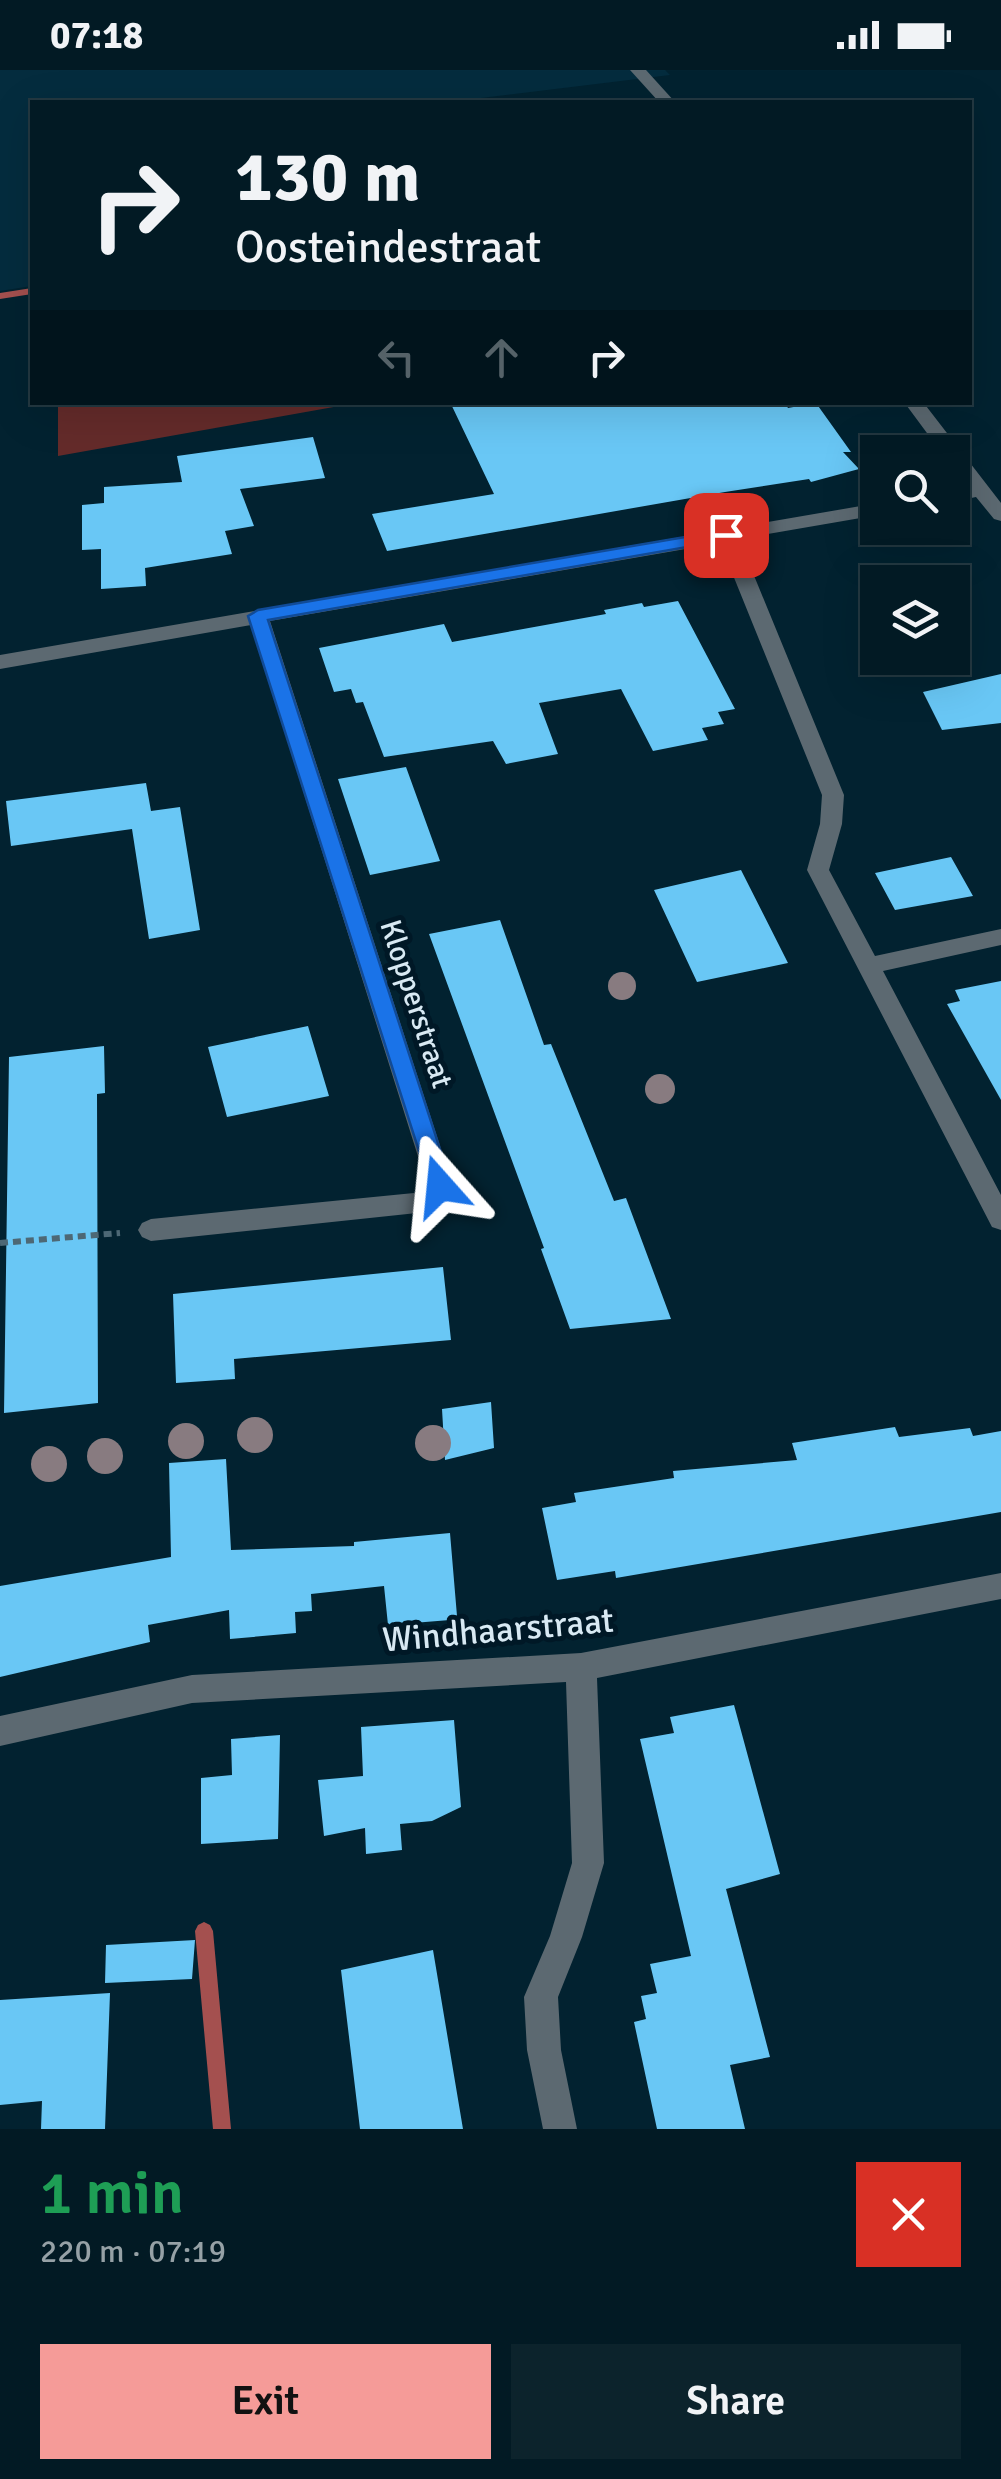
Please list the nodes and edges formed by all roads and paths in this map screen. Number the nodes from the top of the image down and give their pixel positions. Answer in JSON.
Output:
{"nodes":[{"id":1,"x":638,"y":70,"type":"edge"},
{"id":2,"x":666,"y":100,"type":"edge"},
{"id":3,"x":915,"y":405,"type":"edge"},
{"id":4,"x":937,"y":435,"type":"edge"},
{"id":5,"x":970,"y":480,"type":"edge"},
{"id":6,"x":978,"y":491,"type":"junction"},
{"id":7,"x":970,"y":493,"type":"edge"},
{"id":8,"x":860,"y":512,"type":"edge"},
{"id":9,"x":1001,"y":515,"type":"edge"},
{"id":10,"x":726,"y":535,"type":"junction"},
{"id":11,"x":258,"y":616,"type":"junction"},
{"id":12,"x":0,"y":662,"type":"edge"},
{"id":13,"x":1001,"y":937,"type":"edge"},
{"id":14,"x":868,"y":966,"type":"junction"},
{"id":15,"x":1001,"y":1220,"type":"edge"},
{"id":16,"x":151,"y":1230,"type":"joint"},
{"id":17,"x":0,"y":1244,"type":"edge"},
{"id":18,"x":1001,"y":1586,"type":"edge"},
{"id":19,"x":581,"y":1666,"type":"junction"},
{"id":20,"x":0,"y":1731,"type":"edge"},
{"id":21,"x":560,"y":2129,"type":"edge"}],
"edges":[{"from":1,"to":2,"type":"street"},
{"from":3,"to":4,"type":"street"},
{"from":5,"to":6,"type":"street"},
{"from":6,"to":7,"type":"street"},
{"from":6,"to":9,"type":"street"},
{"from":8,"to":10,"type":"street"},
{"from":10,"to":11,"type":"street"},
{"from":10,"to":14,"type":"street"},
{"from":11,"to":12,"type":"street"},
{"from":11,"to":16,"type":"street","name":"Klopperstraat"},
{"from":13,"to":14,"type":"street"},
{"from":14,"to":15,"type":"street"},
{"from":16,"to":17,"type":"path"},
{"from":18,"to":19,"type":"street","name":"Windhaarstraat"},
{"from":19,"to":20,"type":"street","name":"Windhaarstraat"},
{"from":19,"to":21,"type":"street"}]}
